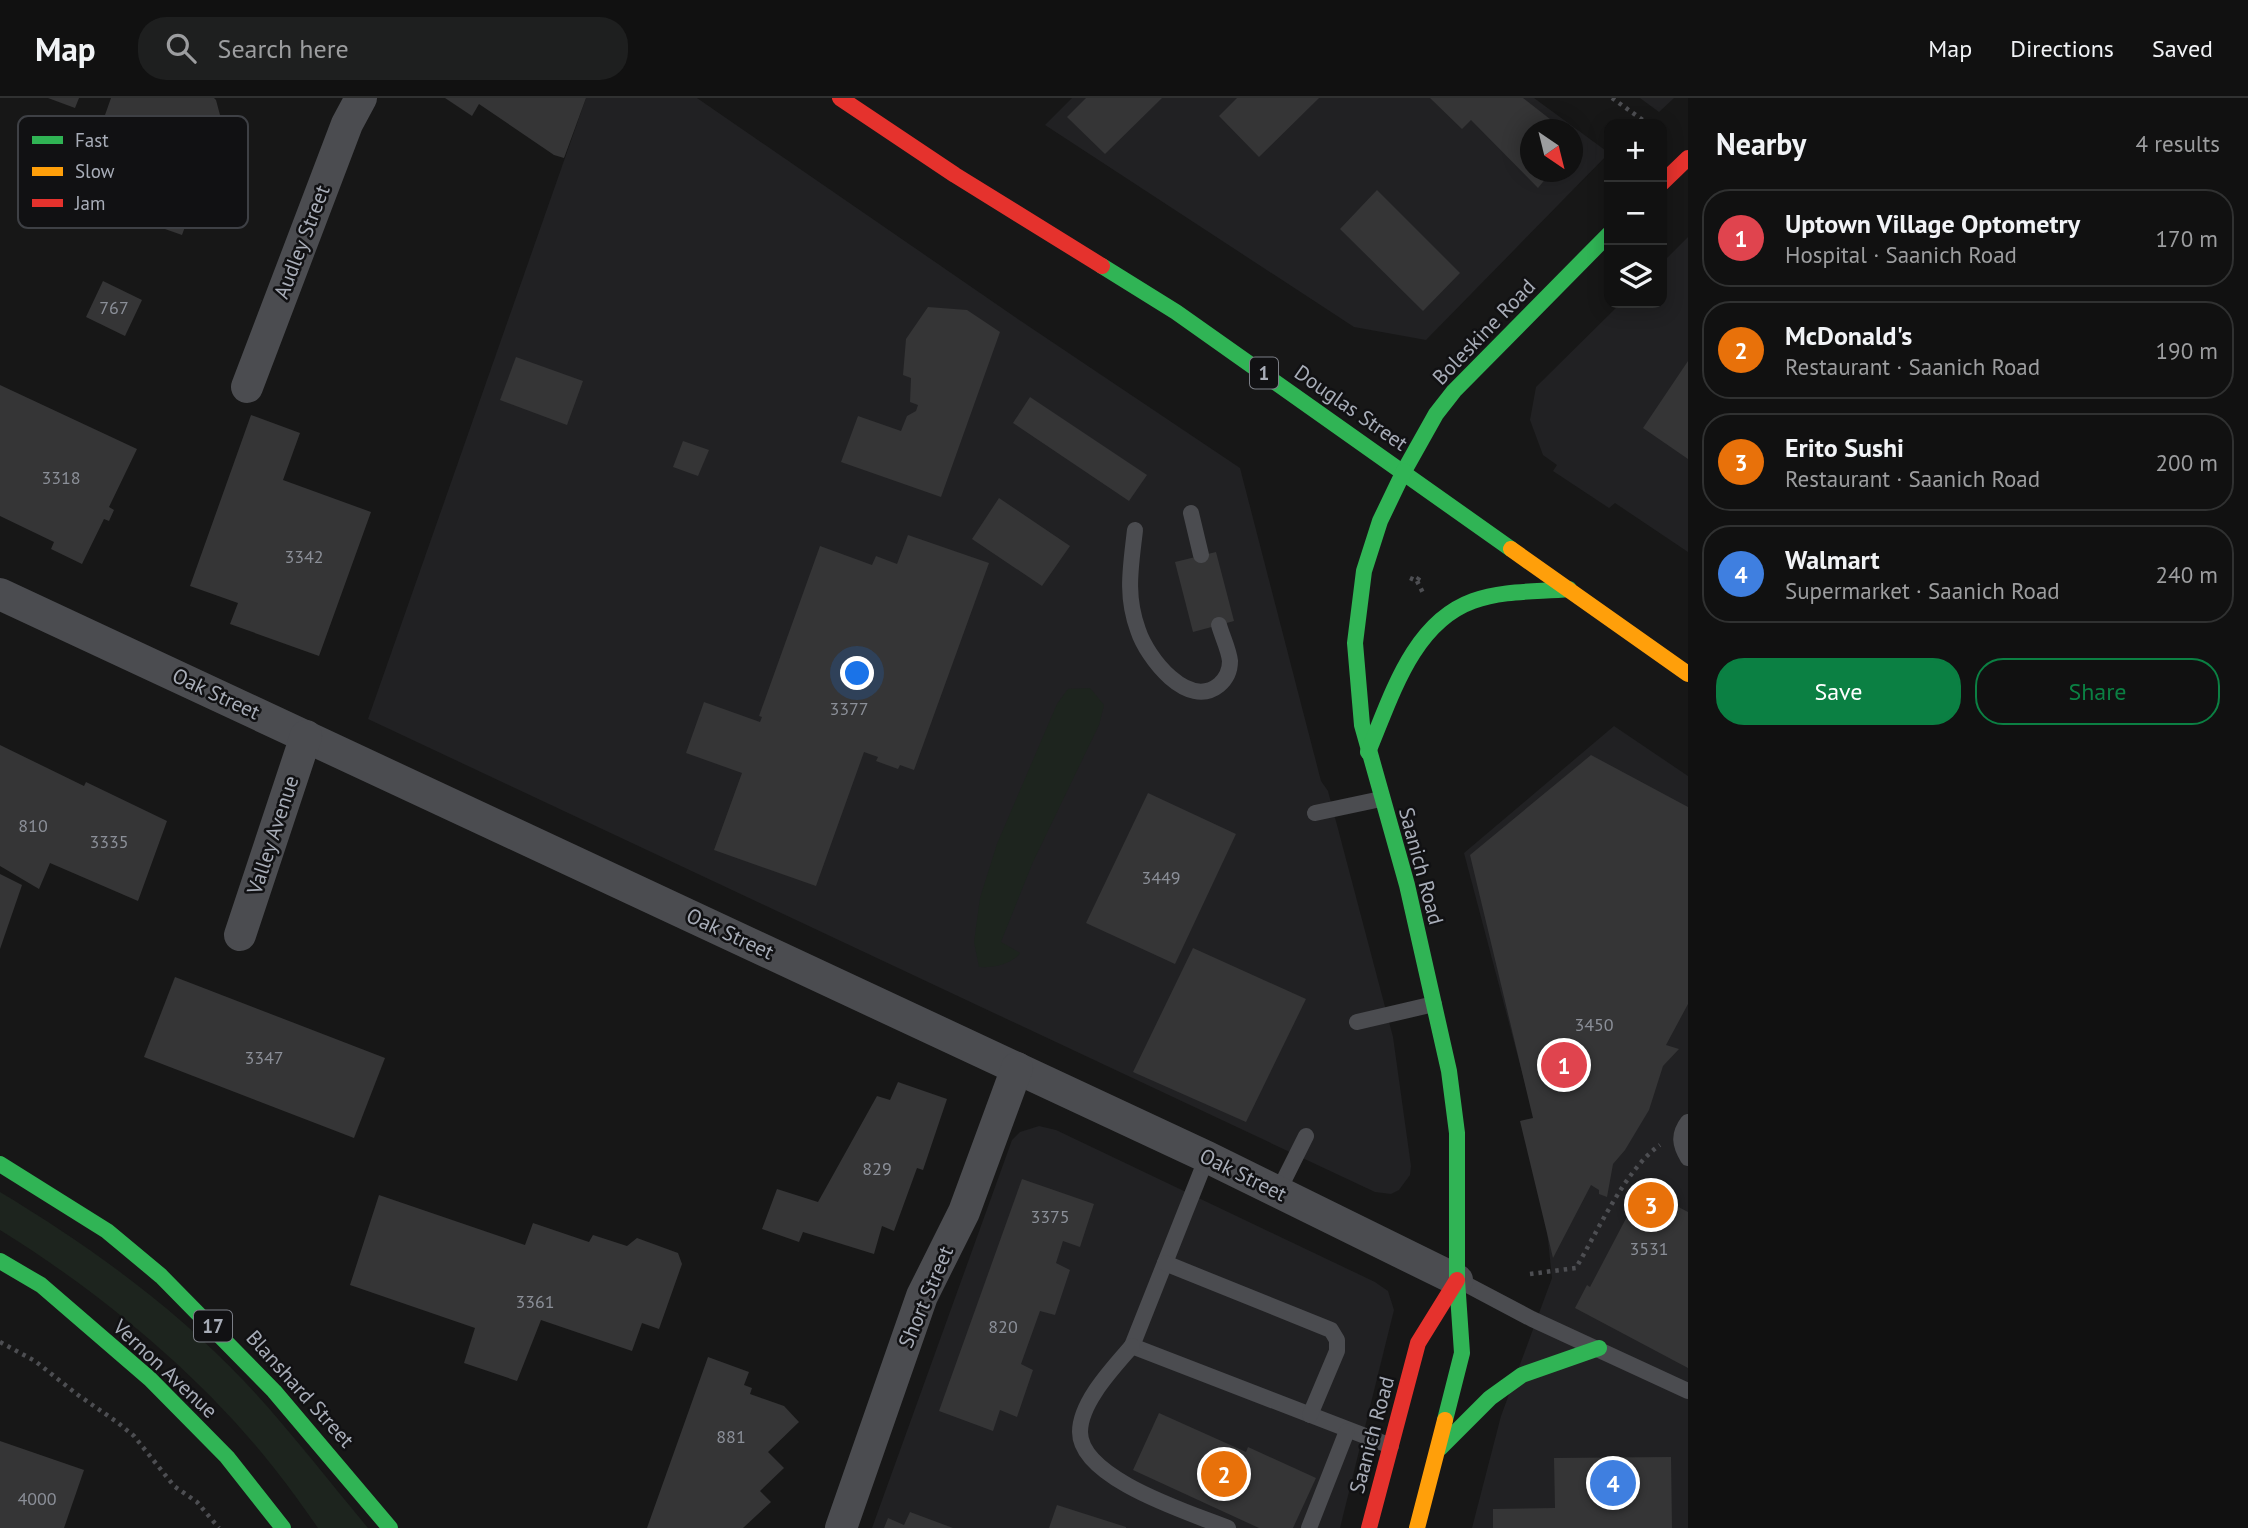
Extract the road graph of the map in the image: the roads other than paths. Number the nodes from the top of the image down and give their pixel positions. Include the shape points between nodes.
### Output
1 (361, 98) edge
2 (840, 98) edge
3 (1688, 158) edge
4 (1663, 182) edge
5 (1604, 239) edge
6 (247, 387) dead end
7 (1404, 471) junction
8 (1191, 513) dead end
9 (1135, 530) dead end
10 (1200, 555) dead end
11 (1569, 589) junction
12 (0, 594) edge
13 (1219, 625) dead end
14 (1688, 674) edge
15 (306, 736) junction
16 (1368, 752) junction
17 (1381, 799) junction
18 (1315, 813) dead end
19 (240, 935) dead end
20 (1434, 1004) junction
21 (1357, 1022) dead end
22 (1017, 1068) junction
23 (1685, 1126) edge
24 (1306, 1136) dead end
25 (1207, 1157) junction
26 (1688, 1158) edge
27 (0, 1164) edge
28 (1278, 1192) junction
29 (0, 1261) edge
30 (1165, 1263) junction
31 (1457, 1280) junction
32 (1132, 1346) junction
33 (1599, 1348) junction
34 (1688, 1391) edge
35 (1310, 1415) junction
36 (1348, 1431) junction
37 (1391, 1446) junction
38 (1438, 1450) junction
39 (283, 1528) edge
40 (390, 1528) edge
41 (841, 1528) edge
42 (1228, 1528) edge
43 (1309, 1528) edge
44 (1368, 1528) edge
45 (1417, 1528) edge

1 - 6 street, Audley Street
2 - 7 main road, Douglas Street / 1 via 1177,312
3 - 4 main road
5 - 7 main road, Boleskine Road via 1454,391
7 - 11 main road, Douglas Street / 1
7 - 16 main road, Saanich Road via 1371,545 1357,611 1358,698
8 - 10 lane
9 - 13 lane via 1129,593 1140,638 1160,668 1197,693 1216,688 1228,672 1230,660
11 - 14 main road, Douglas Street / 1
11 - 16 main road via 1491,596 1450,611 1420,641
12 - 15 street, Oak Street
15 - 19 street, Valley Avenue
15 - 22 street, Oak Street
16 - 17 main road, Saanich Road
17 - 18 lane
17 - 20 main road, Saanich Road via 1407,885
20 - 21 lane
20 - 31 main road, Saanich Road via 1457,1133
22 - 25 street, Oak Street
22 - 41 street, Short Street via 964,1212 922,1296
23 - 26 lane via 1681,1145
24 - 28 lane
25 - 28 street, Oak Street
25 - 30 lane
27 - 40 main road, Blanshard Street / 17 via 122,1243 185,1300 289,1405
28 - 31 street, Oak Street
29 - 39 main road, Vernon Avenue via 40,1285 150,1379 227,1457
30 - 32 lane
30 - 35 lane via 1331,1331 1337,1351
31 - 33 lane
31 - 37 main road, Saanich Road via 1418,1343
31 - 38 main road, Saanich Road via 1462,1353
32 - 35 lane
32 - 42 lane via 1105,1376 1082,1416 1080,1434 1086,1450 1125,1486
33 - 34 lane
33 - 38 main road via 1522,1375 1490,1398
35 - 36 lane
36 - 37 lane
36 - 43 lane
37 - 44 main road, Saanich Road
38 - 45 main road, Saanich Road

